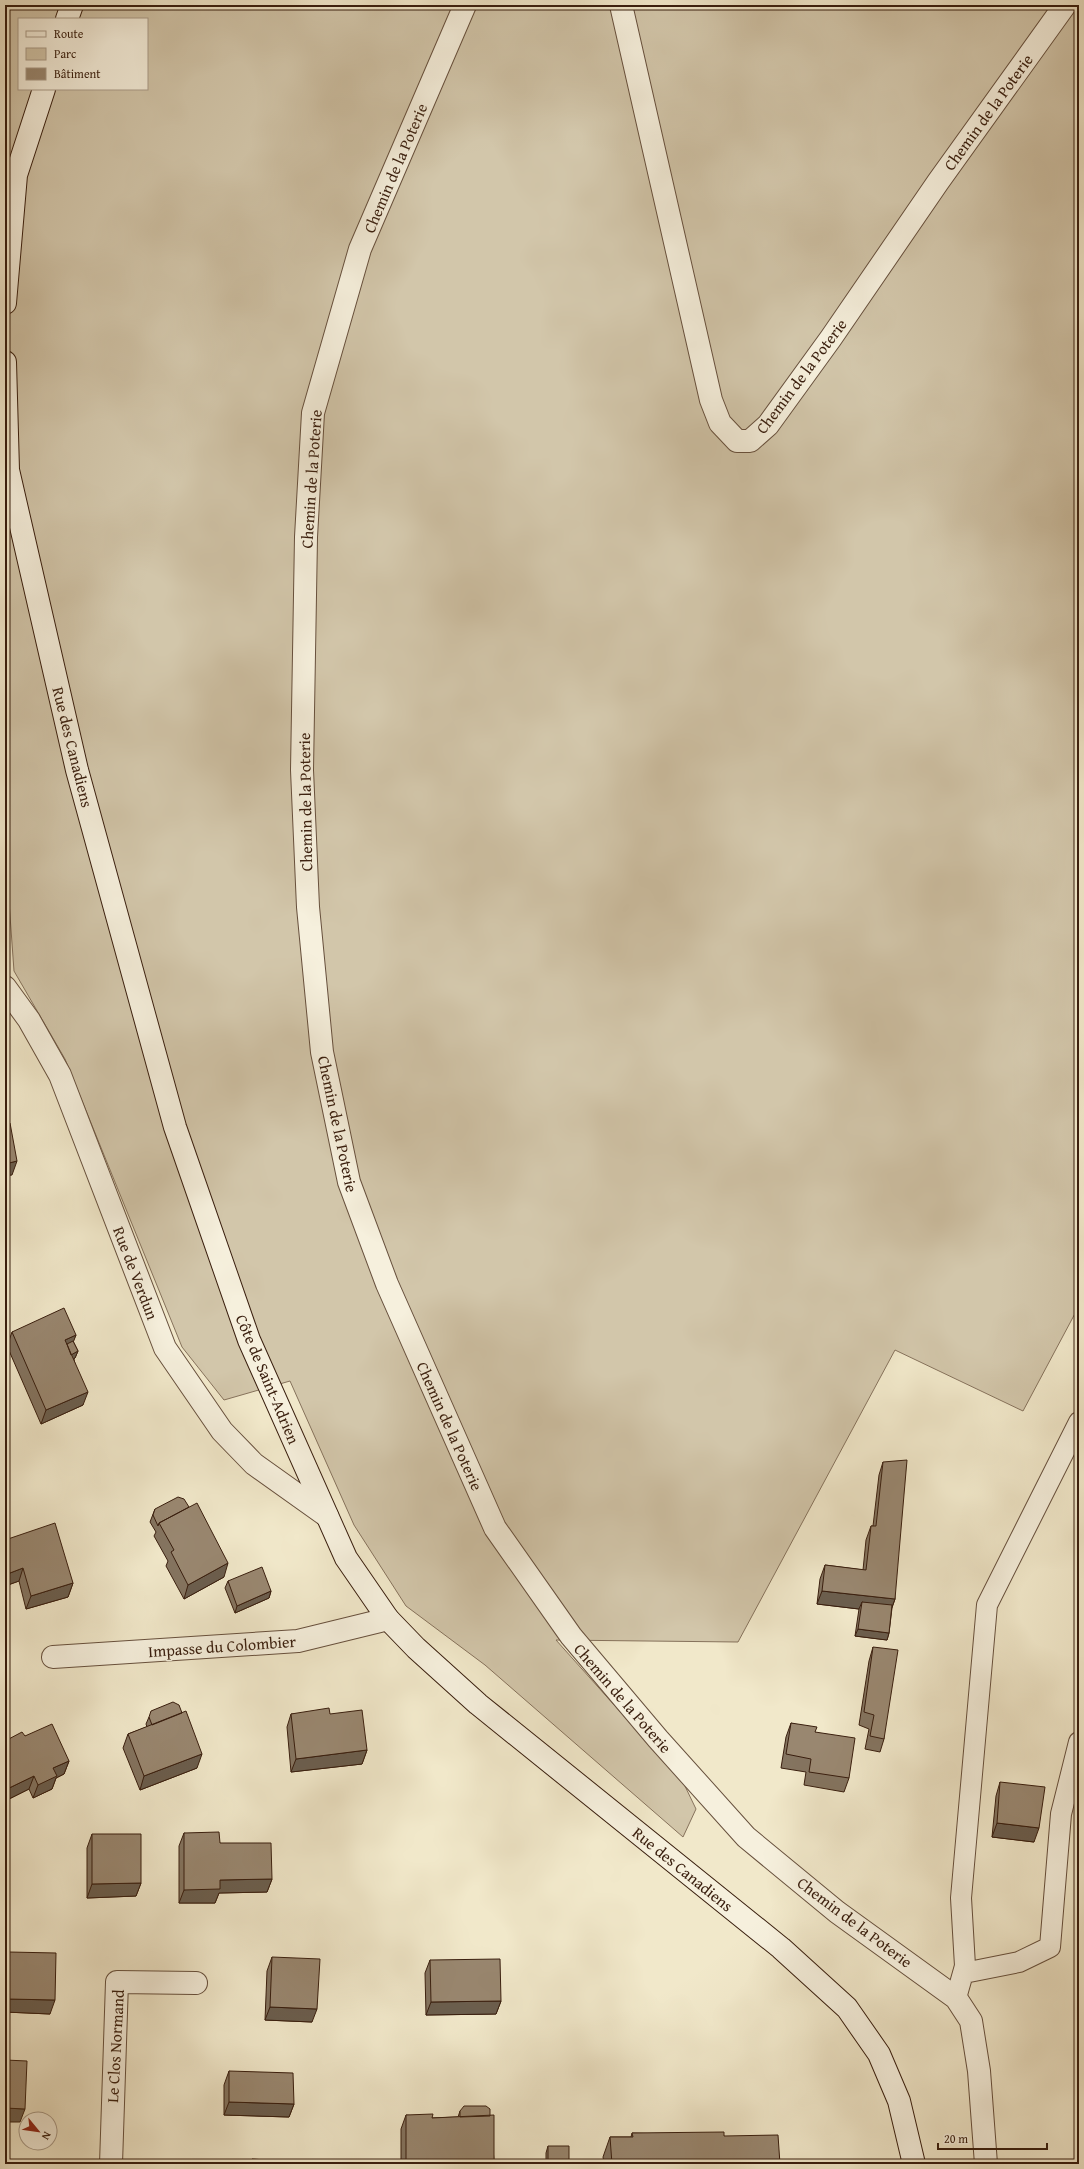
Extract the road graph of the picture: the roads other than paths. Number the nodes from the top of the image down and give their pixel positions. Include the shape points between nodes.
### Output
1 (72, 5) edge
2 (465, 5) edge
3 (620, 5) edge
4 (1065, 5) edge
5 (67, 18) edge
6 (44, 90) edge
7 (5, 303) edge
8 (5, 362) edge
9 (5, 987) edge
10 (174, 1127) joint
11 (1079, 1422) edge
12 (327, 1516) junction
13 (388, 1619) junction
14 (53, 1657) dead end
15 (1079, 1742) edge
16 (964, 1973) junction
17 (196, 1983) dead end
18 (956, 1998) junction
19 (111, 2164) edge
20 (914, 2164) edge
21 (986, 2164) edge

1 - 5 street
2 - 18 street, Chemin de la Poterie via 360,249 314,413 306,537 302,770 307,899 322,1052 349,1182 387,1284 495,1528 571,1636 658,1739 746,1836 837,1912
3 - 4 street, Chemin de la Poterie via 711,400 720,423 737,441 750,441 768,425
6 - 7 street via 16,175
8 - 10 street, Rue des Canadiens via 8,470 78,770
9 - 12 street, Rue de Verdun via 29,1020 60,1075 164,1348 222,1431 254,1464
10 - 12 street, Côte de Saint-Adrien via 249,1340
11 - 16 lane via 987,1605 960,1898
12 - 13 street, Côte de Saint-Adrien via 346,1558
13 - 14 street, Impasse du Colombier via 298,1641
13 - 20 street, Rue des Canadiens via 478,1704 781,1948 847,2008 879,2054 899,2101
15 - 16 lane via 1061,1814 1050,1947 1019,1962
16 - 18 lane
17 - 19 street, Le Clos Normand via 117,1982
18 - 21 street, Chemin de la Poterie via 971,2021 980,2071

